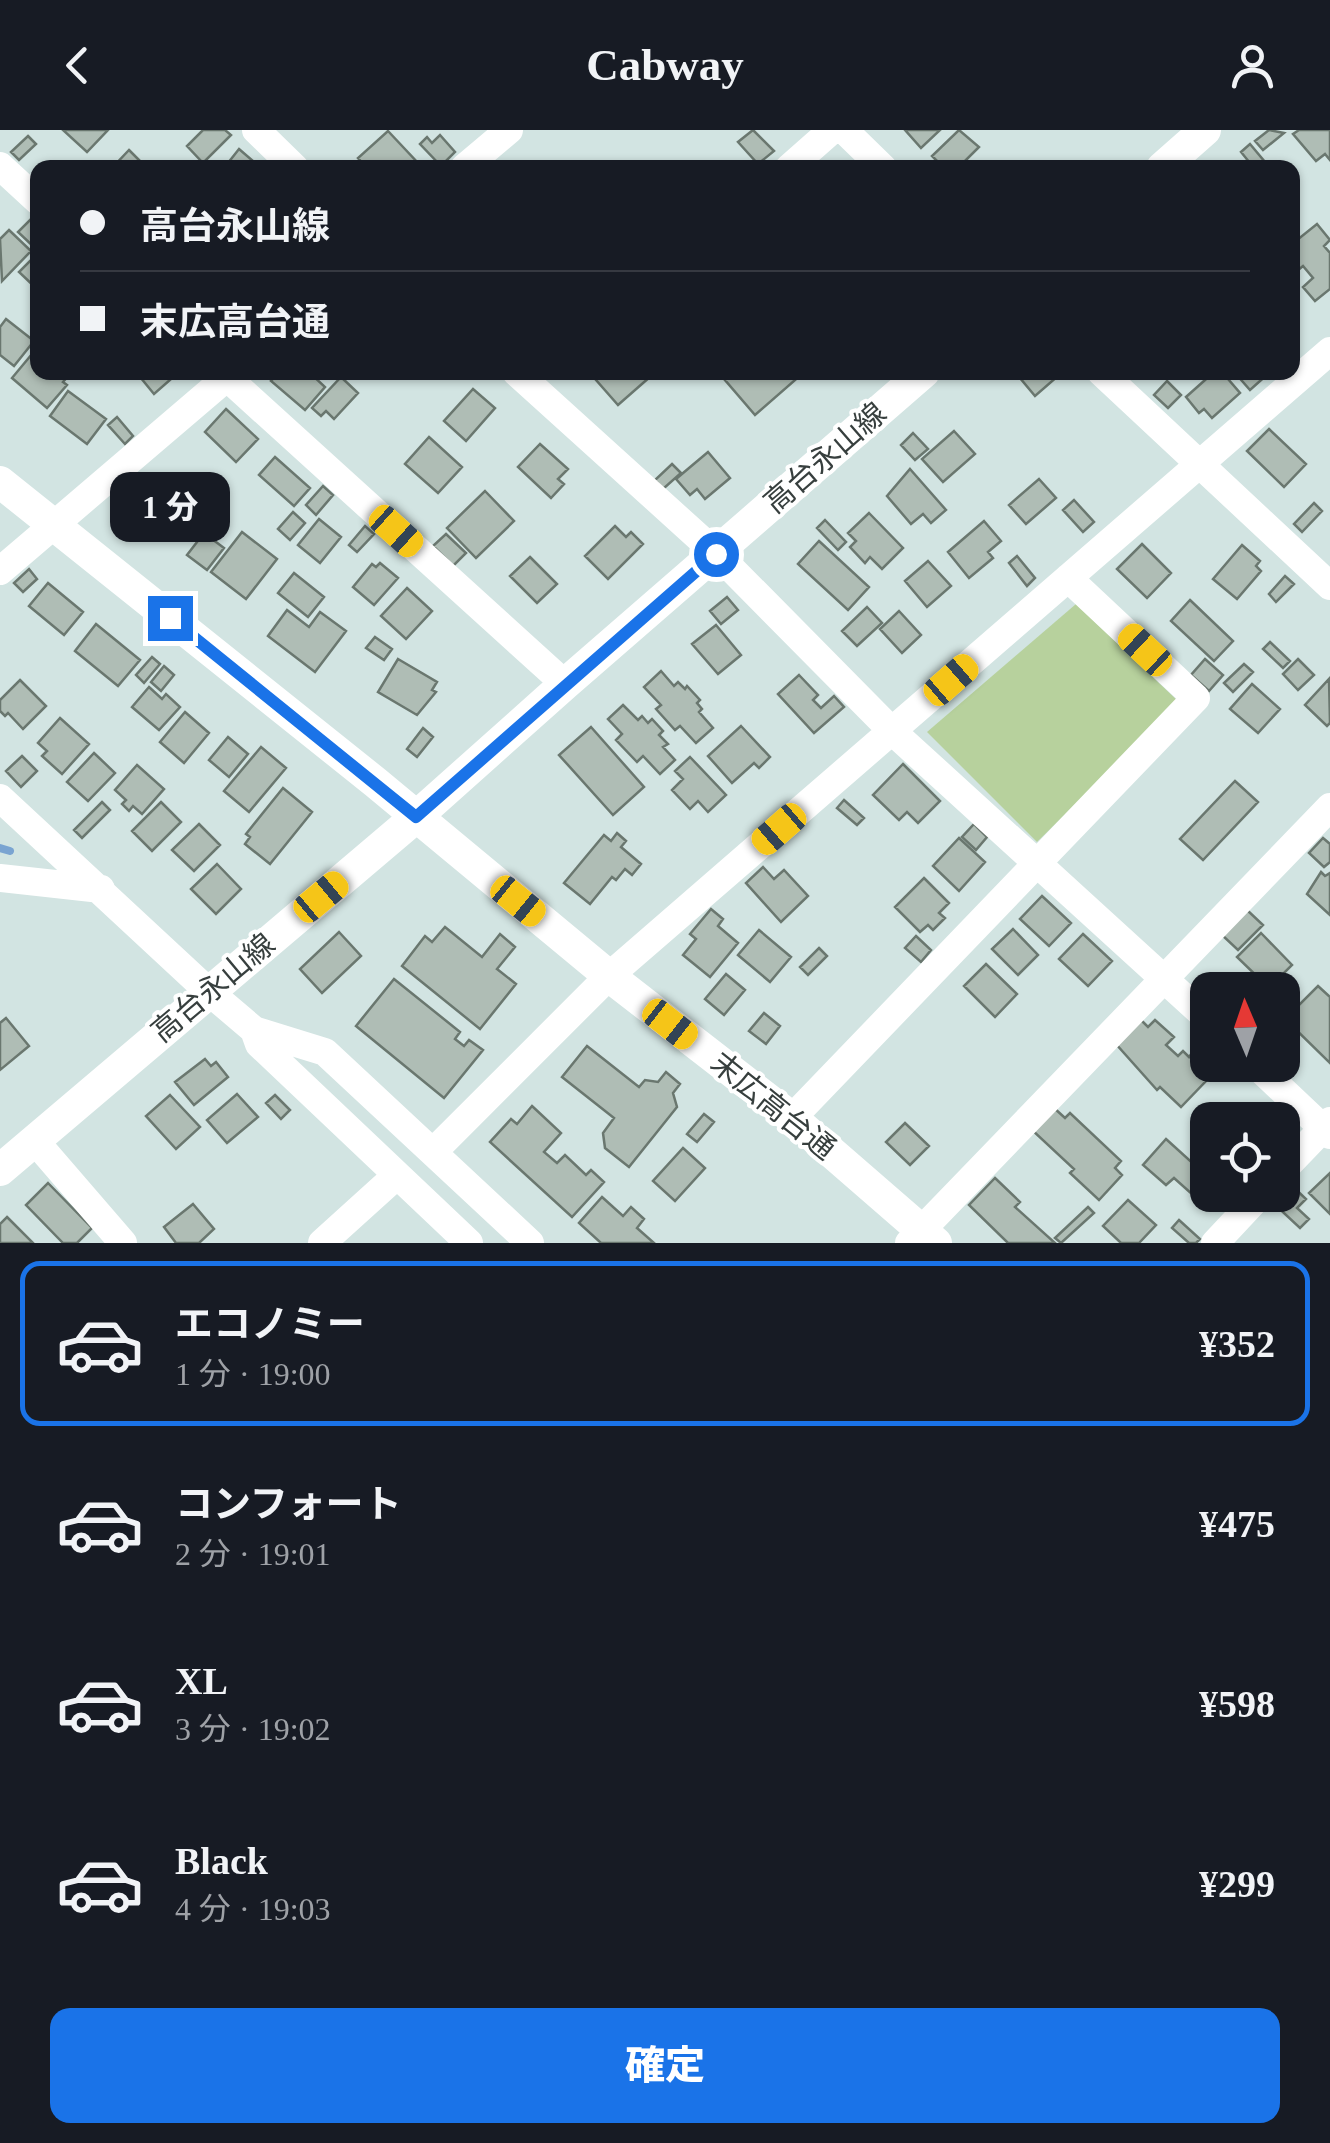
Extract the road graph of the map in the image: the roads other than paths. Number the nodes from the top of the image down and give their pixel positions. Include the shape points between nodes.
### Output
1 (256, 130) edge
2 (508, 130) edge
3 (832, 130) edge
4 (844, 130) edge
5 (1206, 130) edge
6 (287, 160) edge
7 (473, 160) edge
8 (798, 160) edge
9 (875, 160) edge
10 (1171, 160) edge
11 (0, 166) edge
12 (30, 194) edge
13 (1330, 350) edge
14 (1300, 376) edge
15 (220, 380) edge
16 (234, 380) edge
17 (537, 380) edge
18 (915, 380) edge
19 (1110, 380) edge
20 (1295, 380) edge
21 (1200, 463) junction
22 (0, 482) edge
23 (52, 525) junction
24 (716, 554) junction
25 (0, 571) edge
26 (1068, 578) junction
27 (1330, 586) edge
28 (565, 684) junction
29 (892, 732) junction
30 (0, 798) edge
31 (1330, 807) edge
32 (416, 817) junction
33 (1038, 862) junction
34 (0, 878) edge
35 (100, 888) junction
36 (609, 976) junction
37 (1166, 979) junction
38 (208, 992) junction
39 (1190, 1002) edge
40 (254, 1030) junction
41 (1275, 1082) edge
42 (792, 1118) junction
43 (1328, 1128) edge
44 (35, 1141) junction
45 (433, 1152) junction
46 (1300, 1154) edge
47 (0, 1170) edge
48 (396, 1176) junction
49 (1244, 1212) edge
50 (922, 1239) edge
51 (123, 1243) edge
52 (322, 1243) edge
53 (469, 1243) edge
54 (530, 1243) edge
55 (1214, 1243) edge

1 - 6 street
2 - 7 street
3 - 8 street
4 - 9 street
5 - 10 street
11 - 12 street
13 - 14 street
15 - 23 street
16 - 28 street
17 - 24 street
18 - 24 street, 高台永山線
19 - 21 street
20 - 21 street
21 - 26 street
21 - 27 street
22 - 23 street, 末広高台通
23 - 25 street
23 - 32 street, 末広高台通
24 - 28 street, 高台永山線
24 - 29 street
26 - 29 street
26 - 33 street via 1196,698
28 - 32 street, 高台永山線
29 - 33 street
29 - 36 street
30 - 35 street
31 - 37 street
32 - 36 street, 末広高台通
32 - 38 street, 高台永山線
33 - 37 street
33 - 42 street
34 - 35 street
35 - 38 street
36 - 42 street, 末広高台通
36 - 45 street
37 - 39 street
37 - 50 street
38 - 40 street
38 - 44 street, 高台永山線
40 - 45 street via 325,1052
40 - 48 street via 258,1044
41 - 43 street
42 - 50 street, 末広高台通
43 - 46 street
44 - 47 street, 高台永山線
44 - 51 street
45 - 54 street
48 - 52 street
48 - 53 street
49 - 55 street

